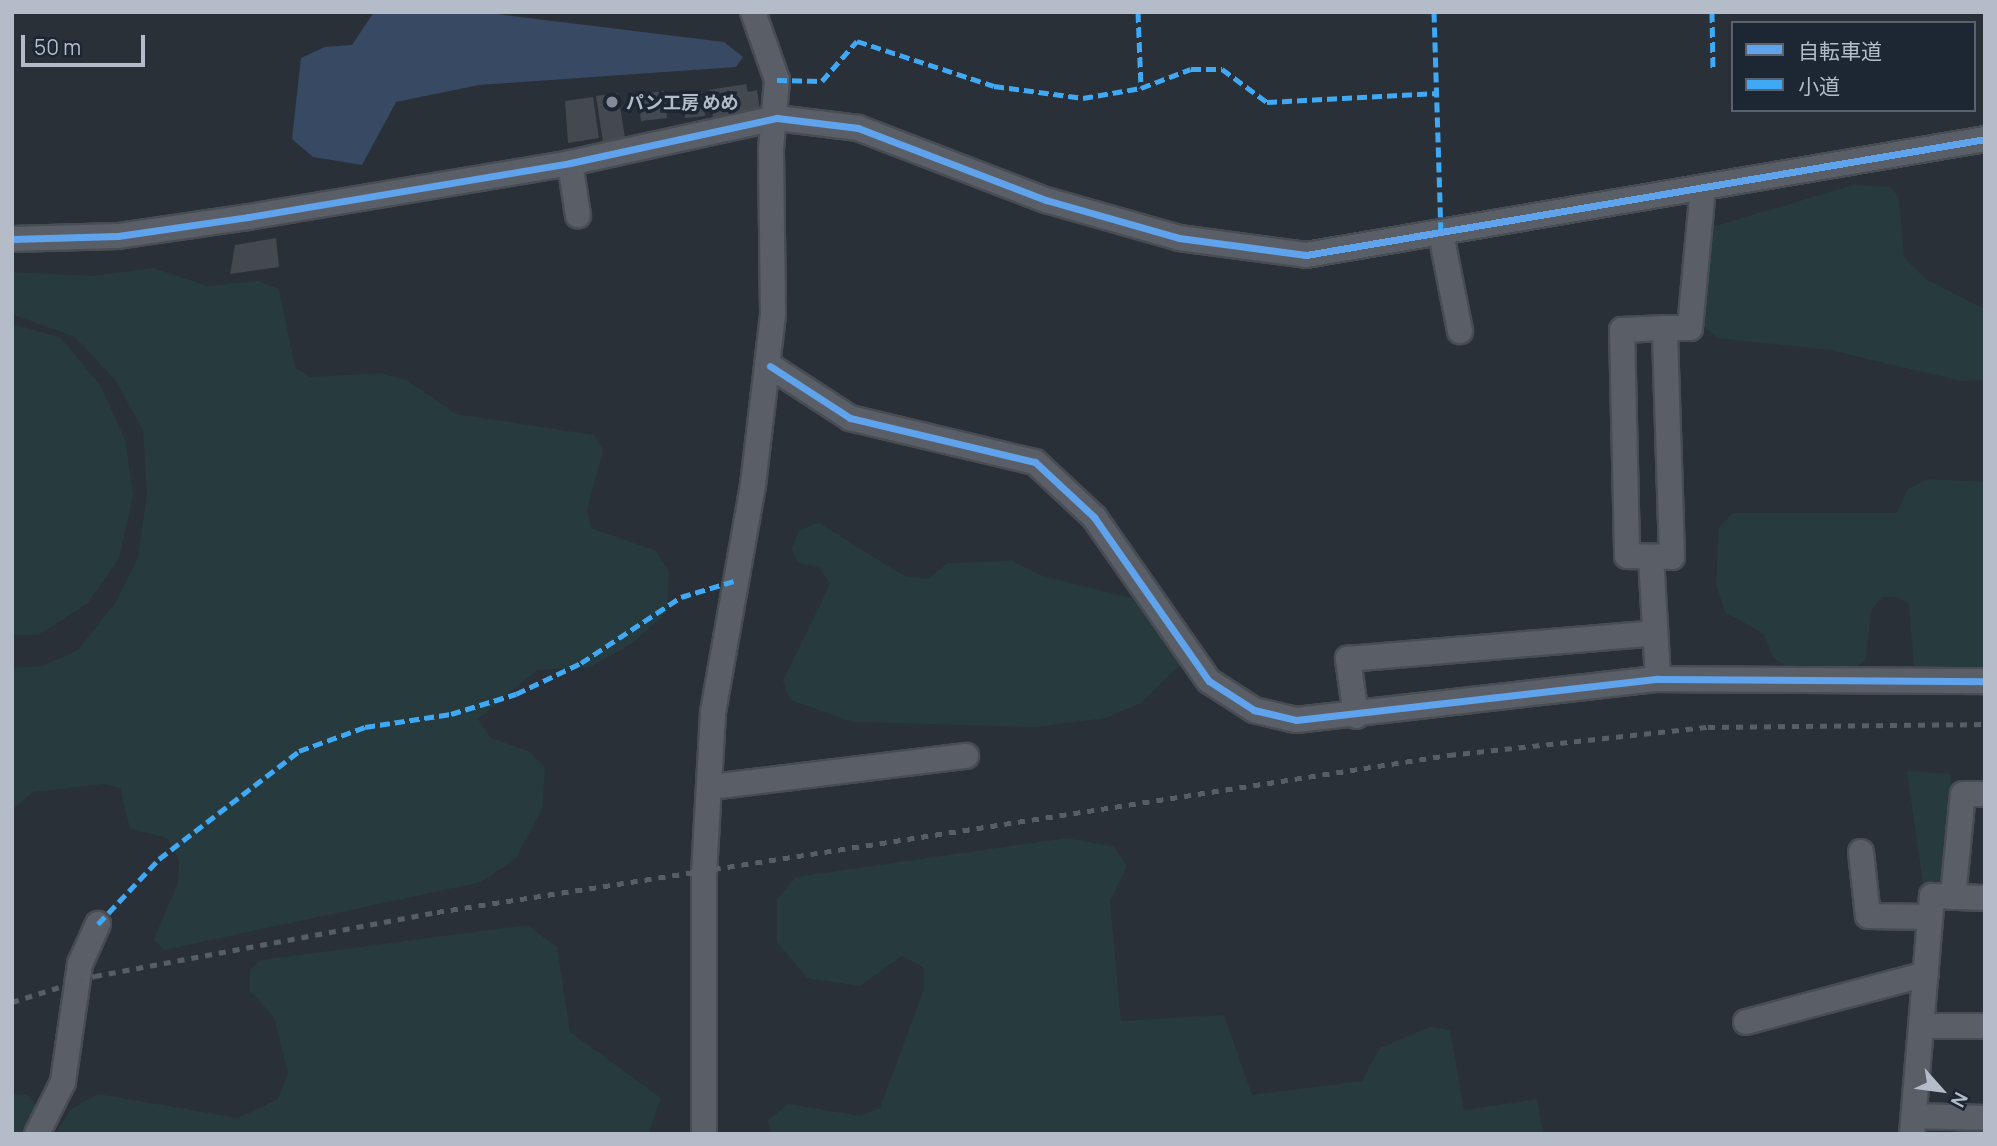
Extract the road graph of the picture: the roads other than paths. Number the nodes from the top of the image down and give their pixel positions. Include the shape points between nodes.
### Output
1 (753, 12) edge
2 (777, 118) junction
3 (1985, 139) edge
4 (570, 163) junction
5 (1703, 189) junction
6 (578, 215) dead end
7 (1441, 234) junction
8 (12, 239) edge
9 (1665, 328) junction
10 (1460, 331) dead end
11 (770, 366) junction
12 (1651, 557) junction
13 (1655, 633) junction
14 (1658, 679) junction
15 (1985, 681) edge
16 (1356, 716) junction
17 (966, 756) dead end
18 (712, 787) junction
19 (1985, 794) edge
20 (1861, 852) dead end
21 (1953, 897) junction
22 (1985, 898) edge
23 (1930, 917) junction
24 (98, 924) dead end
25 (1926, 974) junction
26 (1746, 1022) dead end
27 (1922, 1026) junction
28 (1985, 1026) edge
29 (1985, 1118) edge
30 (1913, 1125) edge
31 (37, 1134) edge
32 (704, 1134) edge

1 - 2 street via 777,80
2 - 4 street
2 - 7 street via 859,128 1046,200 1179,238 1307,255
2 - 11 street via 771,149
3 - 5 street
4 - 6 street
4 - 8 street via 118,236
5 - 7 street
5 - 9 street via 1690,328
7 - 10 street
9 - 12 street via 1672,557
9 - 12 street via 1622,330 1627,556
11 - 16 street via 850,418 1035,462 1094,517 1224,694 1296,720
11 - 18 street via 716,680
12 - 13 street
13 - 14 street
13 - 16 street via 1348,659
14 - 15 street
14 - 16 street
17 - 18 street
18 - 32 street via 704,874
19 - 21 street via 1963,794
20 - 23 street via 1868,916
21 - 22 street
21 - 23 street via 1932,896
23 - 25 street
24 - 31 street via 80,964 63,1082
25 - 26 street
25 - 27 street
27 - 28 street
27 - 30 street
29 - 30 street

